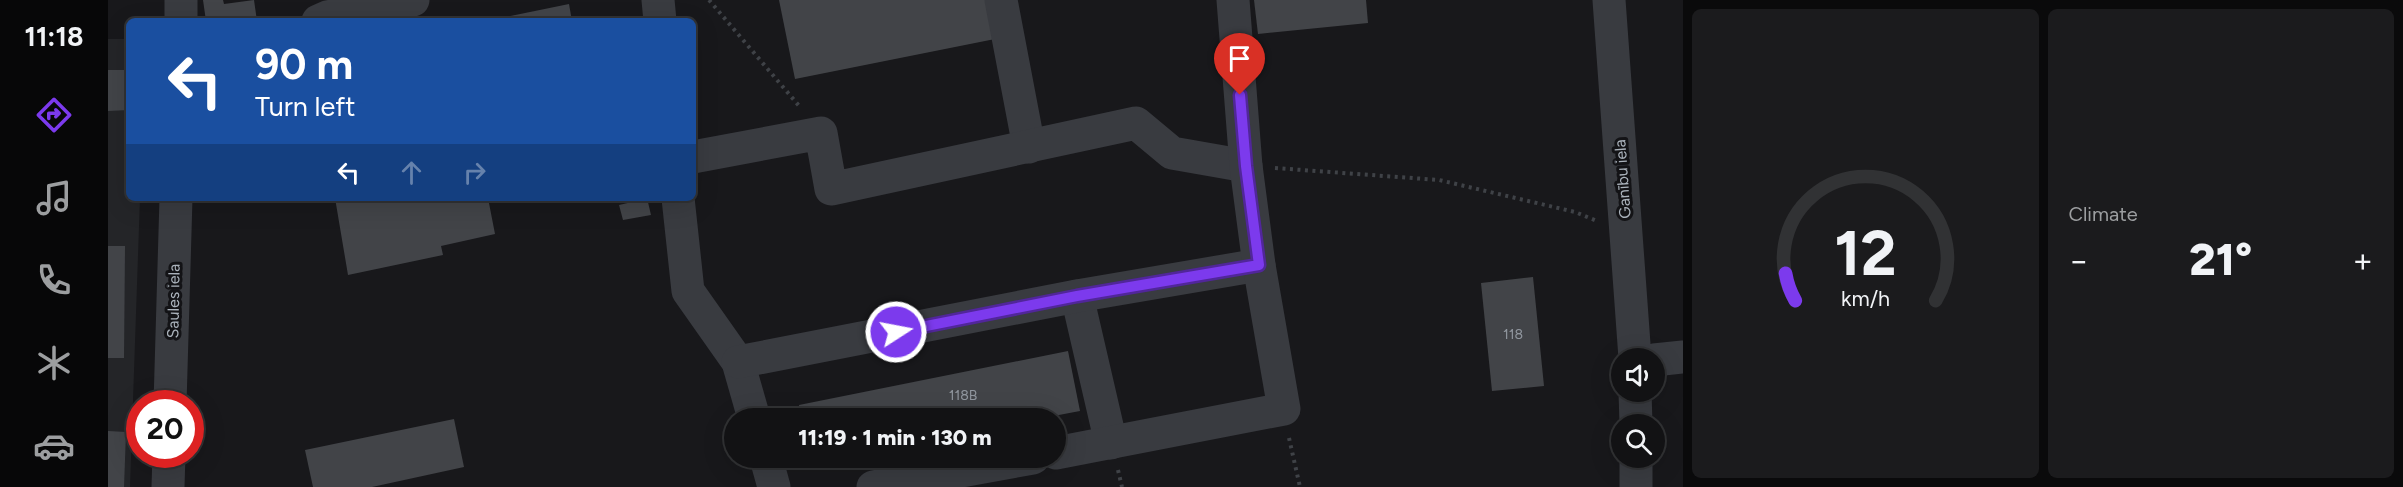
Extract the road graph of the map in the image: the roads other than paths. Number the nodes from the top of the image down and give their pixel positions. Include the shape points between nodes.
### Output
1 (181, 0) edge
2 (413, 0) edge
3 (658, 0) edge
4 (1001, 0) edge
5 (1233, 0) edge
6 (1609, 0) edge
7 (181, 18) edge
8 (325, 18) edge
9 (660, 18) edge
10 (1029, 147) junction
11 (696, 156) edge
12 (1246, 166) junction
13 (176, 201) edge
14 (678, 201) edge
15 (1259, 265) junction
16 (1077, 296) junction
17 (1634, 348) edge
18 (1683, 357) edge
19 (1665, 359) edge
20 (738, 362) junction
21 (171, 390) edge
22 (751, 408) edge
23 (1111, 443) junction
24 (1066, 451) edge
25 (169, 468) edge
26 (768, 468) edge
27 (978, 468) edge
28 (1636, 468) edge
29 (168, 487) edge
30 (774, 487) edge
31 (873, 487) edge
32 (1636, 487) edge

1 - 7 street
2 - 8 street
3 - 9 street
4 - 10 street
5 - 12 street
6 - 17 street, Ganību iela
10 - 11 street via 831,189 821,133
10 - 12 street via 1136,123 1172,153
12 - 15 street
13 - 21 street, Saules iela
14 - 20 street via 688,291
15 - 16 street
15 - 23 street via 1284,409
16 - 20 street
16 - 23 street
18 - 19 street
20 - 22 street
23 - 24 street
25 - 29 street
26 - 30 street
27 - 31 street
28 - 32 street

